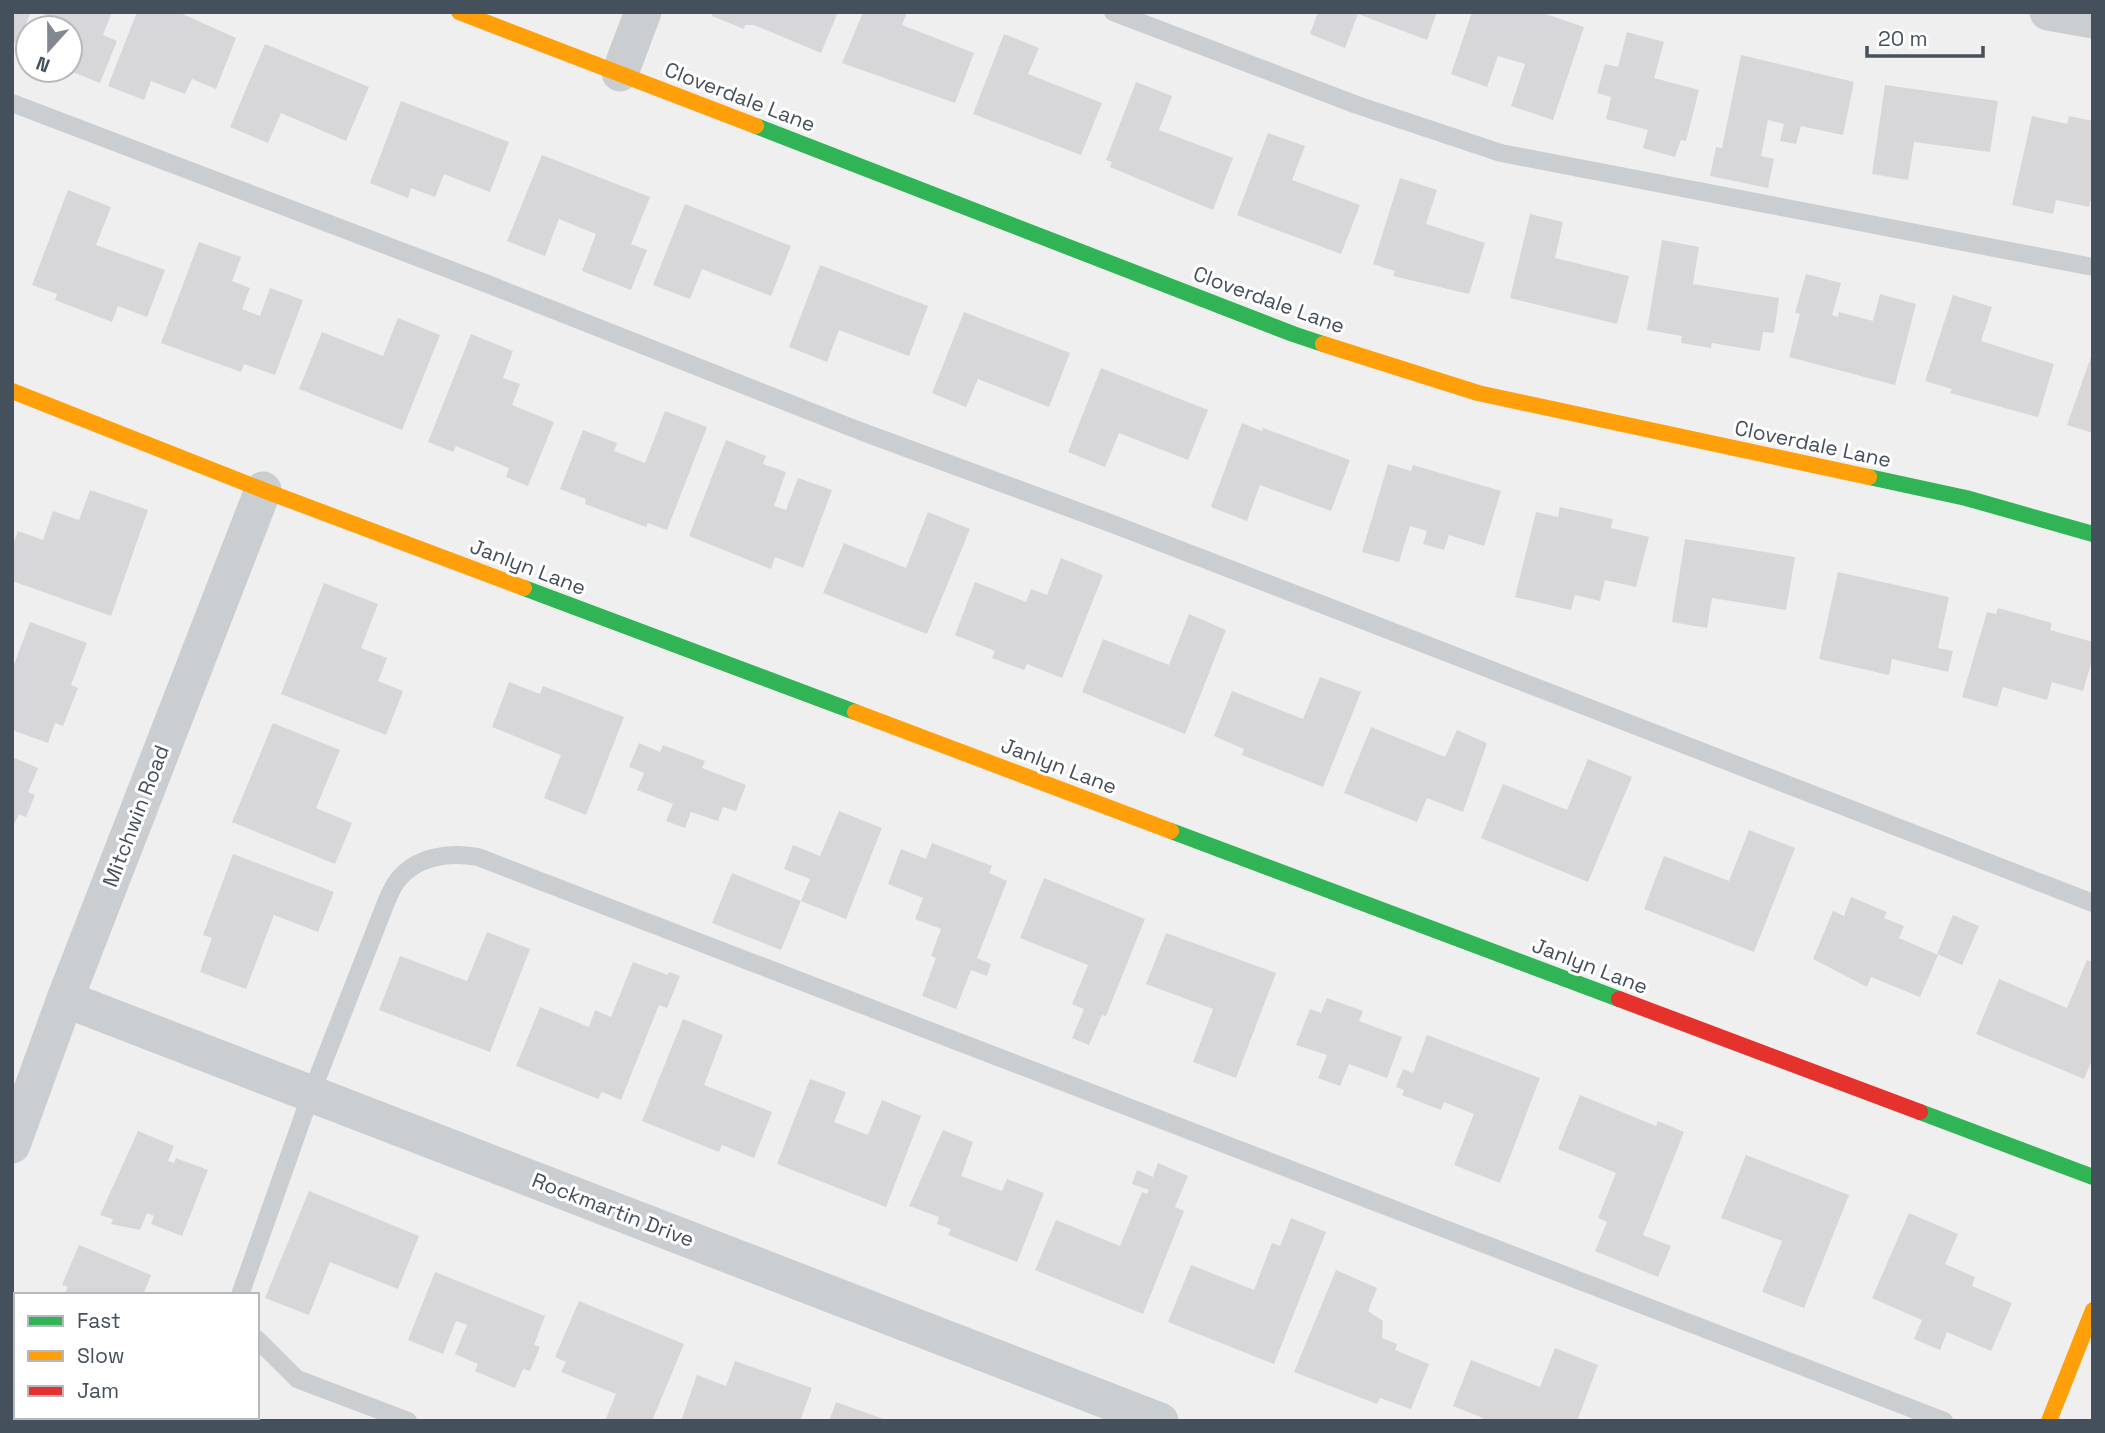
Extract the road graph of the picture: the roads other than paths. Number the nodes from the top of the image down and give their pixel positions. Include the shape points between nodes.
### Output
1 (459, 12) edge
2 (643, 12) edge
3 (1113, 12) edge
4 (2048, 12) edge
5 (2093, 20) edge
6 (620, 72) junction
7 (12, 103) edge
8 (2093, 267) edge
9 (12, 391) edge
10 (263, 490) junction
11 (2093, 534) edge
12 (2093, 903) edge
13 (65, 999) junction
14 (311, 1094) junction
15 (12, 1144) edge
16 (2093, 1177) edge
17 (241, 1293) edge
18 (2093, 1310) edge
19 (259, 1341) edge
20 (408, 1421) edge
21 (1160, 1421) edge
22 (1944, 1421) edge
23 (2049, 1421) edge

1 - 6 street, Cloverdale Lane
2 - 6 street
3 - 8 lane via 1357,105 1501,153
4 - 5 street
6 - 11 street, Cloverdale Lane via 1293,334 1478,393 1966,498
7 - 12 lane
9 - 10 street, Janlyn Lane
10 - 13 street, Mitchwin Road
10 - 16 street, Janlyn Lane
13 - 14 street, Rockmartin Drive
13 - 15 street, Mitchwin Road
14 - 17 lane
14 - 21 street, Rockmartin Drive
14 - 22 lane via 397,881 413,866 435,857 458,853 478,857
18 - 23 street
19 - 20 lane via 297,1379

